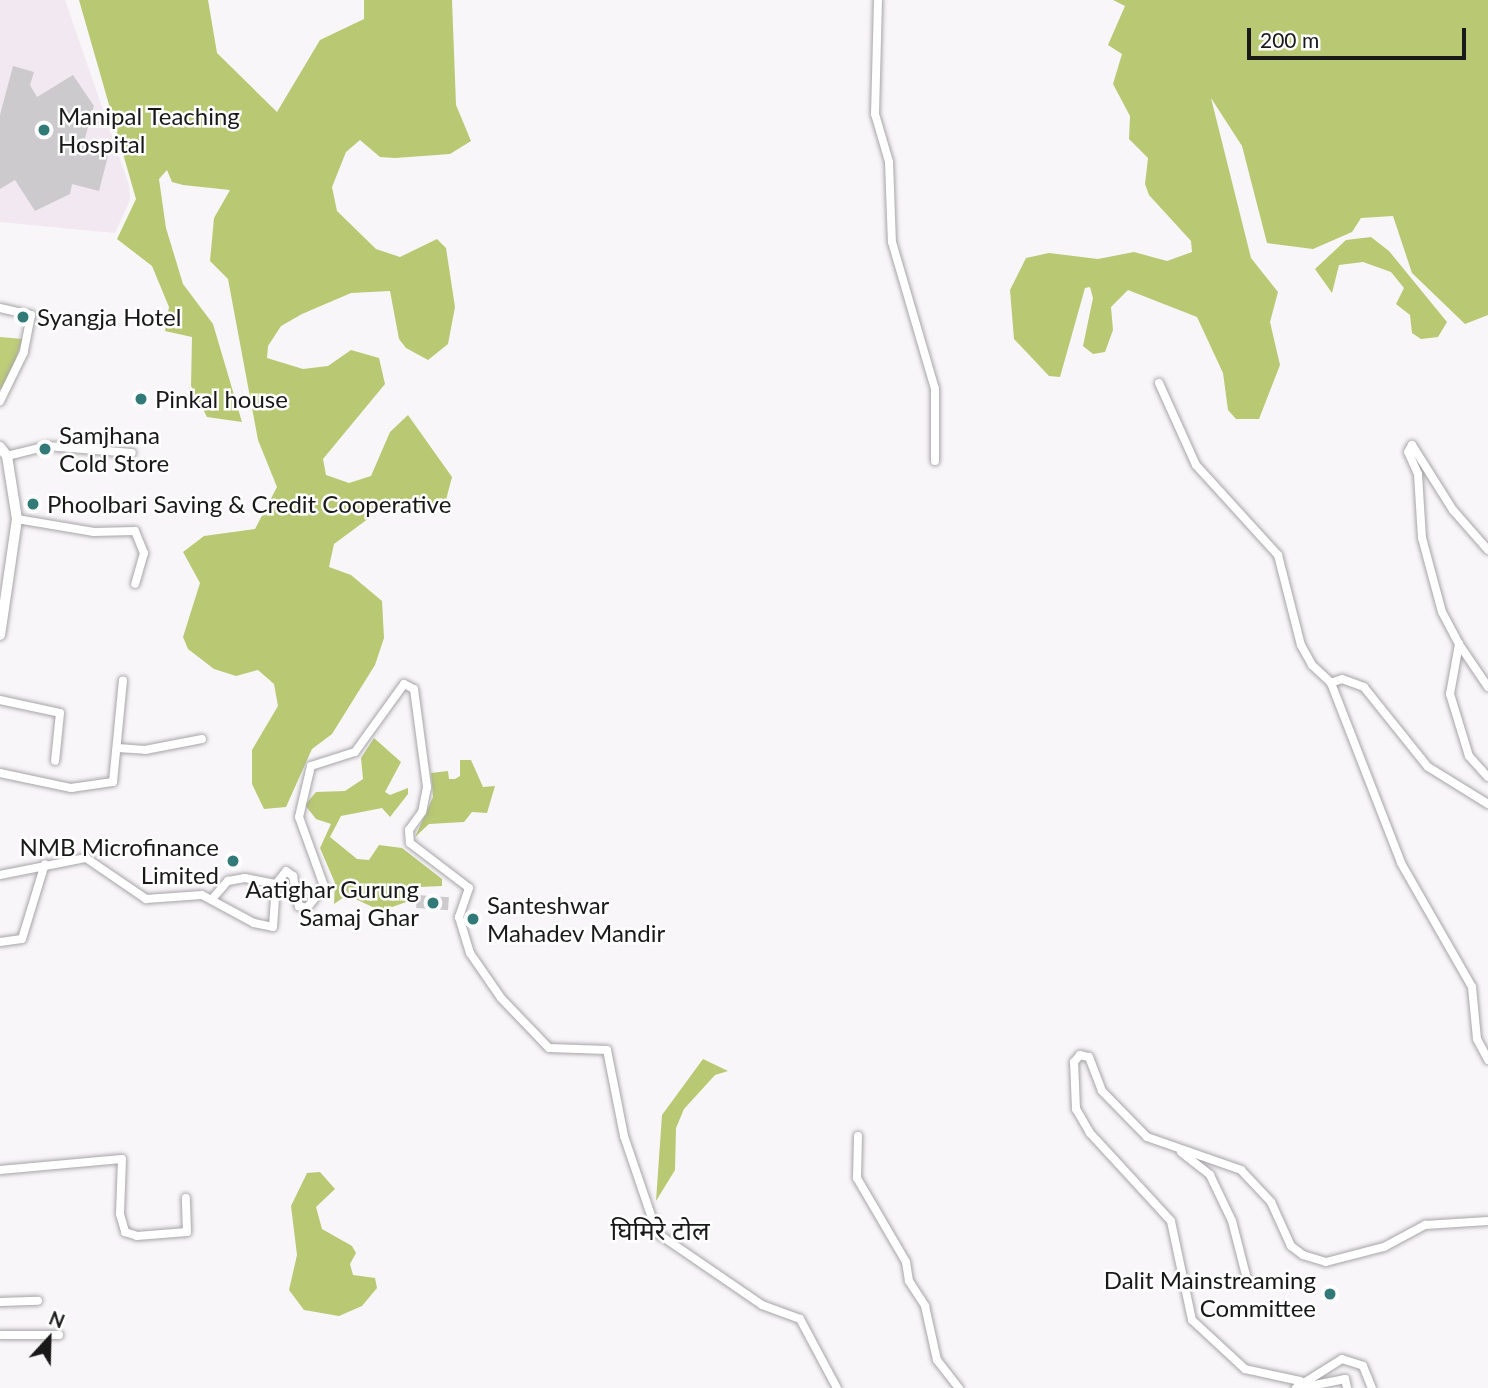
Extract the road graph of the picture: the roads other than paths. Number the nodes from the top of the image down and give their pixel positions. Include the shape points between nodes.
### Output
1 (878, 0) edge
2 (0, 308) edge
3 (1159, 383) dead end
4 (0, 401) edge
5 (3, 451) edge
6 (132, 453) dead end
7 (935, 461) dead end
8 (17, 519) junction
9 (1488, 550) edge
10 (135, 584) dead end
11 (3, 596) edge
12 (0, 635) edge
13 (1460, 644) junction
14 (123, 680) dead end
15 (1331, 683) junction
16 (1488, 687) edge
17 (0, 700) edge
18 (202, 739) dead end
19 (118, 748) junction
20 (55, 761) dead end
21 (0, 773) edge
22 (1488, 777) edge
23 (1488, 804) edge
24 (46, 864) junction
25 (0, 875) edge
26 (276, 884) junction
27 (213, 898) junction
28 (0, 942) edge
29 (1488, 1060) edge
30 (858, 1136) dead end
31 (1179, 1150) junction
32 (0, 1170) edge
33 (186, 1198) dead end
34 (1488, 1221) edge
35 (1248, 1283) dead end
36 (0, 1301) edge
37 (38, 1301) dead end
38 (0, 1335) edge
39 (59, 1335) dead end
40 (1299, 1386) edge
41 (837, 1388) edge
42 (959, 1388) edge
43 (1347, 1388) edge
44 (1372, 1388) edge

1 - 7 street via 875,114 889,162 892,242 934,389
2 - 4 street via 31,315 24,352
3 - 15 street via 1196,465 1274,548 1301,645 1312,665
5 - 6 street via 47,446
5 - 8 main road
8 - 10 street via 94,532 135,531 144,553
8 - 11 main road
9 - 13 street via 1453,510 1423,454 1412,445 1420,531 1440,605
11 - 12 main road
13 - 16 street
13 - 22 street via 1450,694 1469,756
14 - 19 street
15 - 23 street via 1342,679 1364,687 1428,767
15 - 29 street via 1401,863 1472,987 1476,1040
17 - 20 street via 60,713
18 - 19 street via 145,750
19 - 21 street via 113,782 71,788
24 - 25 street
24 - 27 street via 86,858 146,899 183,893
24 - 28 street via 22,939
26 - 27 street via 245,878 228,881
26 - 27 street via 273,927
26 - 41 street via 286,871 293,876 299,906 307,908 324,886 299,817 311,766 355,752 404,684 414,689 427,787 422,812 409,830 410,843 469,888 459,917 470,953 501,998 549,1048 607,1050 613,1060 624,1136 657,1233 762,1305 800,1319
30 - 42 street via 857,1178 906,1262 909,1281 925,1306 937,1360
31 - 34 street via 1241,1170 1271,1202 1291,1246 1326,1262 1384,1247 1425,1225
31 - 35 street via 1210,1175 1232,1221
31 - 40 street via 1147,1137 1127,1118 1102,1091 1089,1057 1080,1055 1074,1062 1076,1109 1090,1133 1171,1222 1183,1257 1185,1308 1192,1320 1245,1369
32 - 33 street via 122,1159 120,1214 125,1232 137,1236 187,1232
36 - 37 street
38 - 39 street
40 - 43 street via 1345,1379
40 - 44 street via 1342,1359 1363,1366

